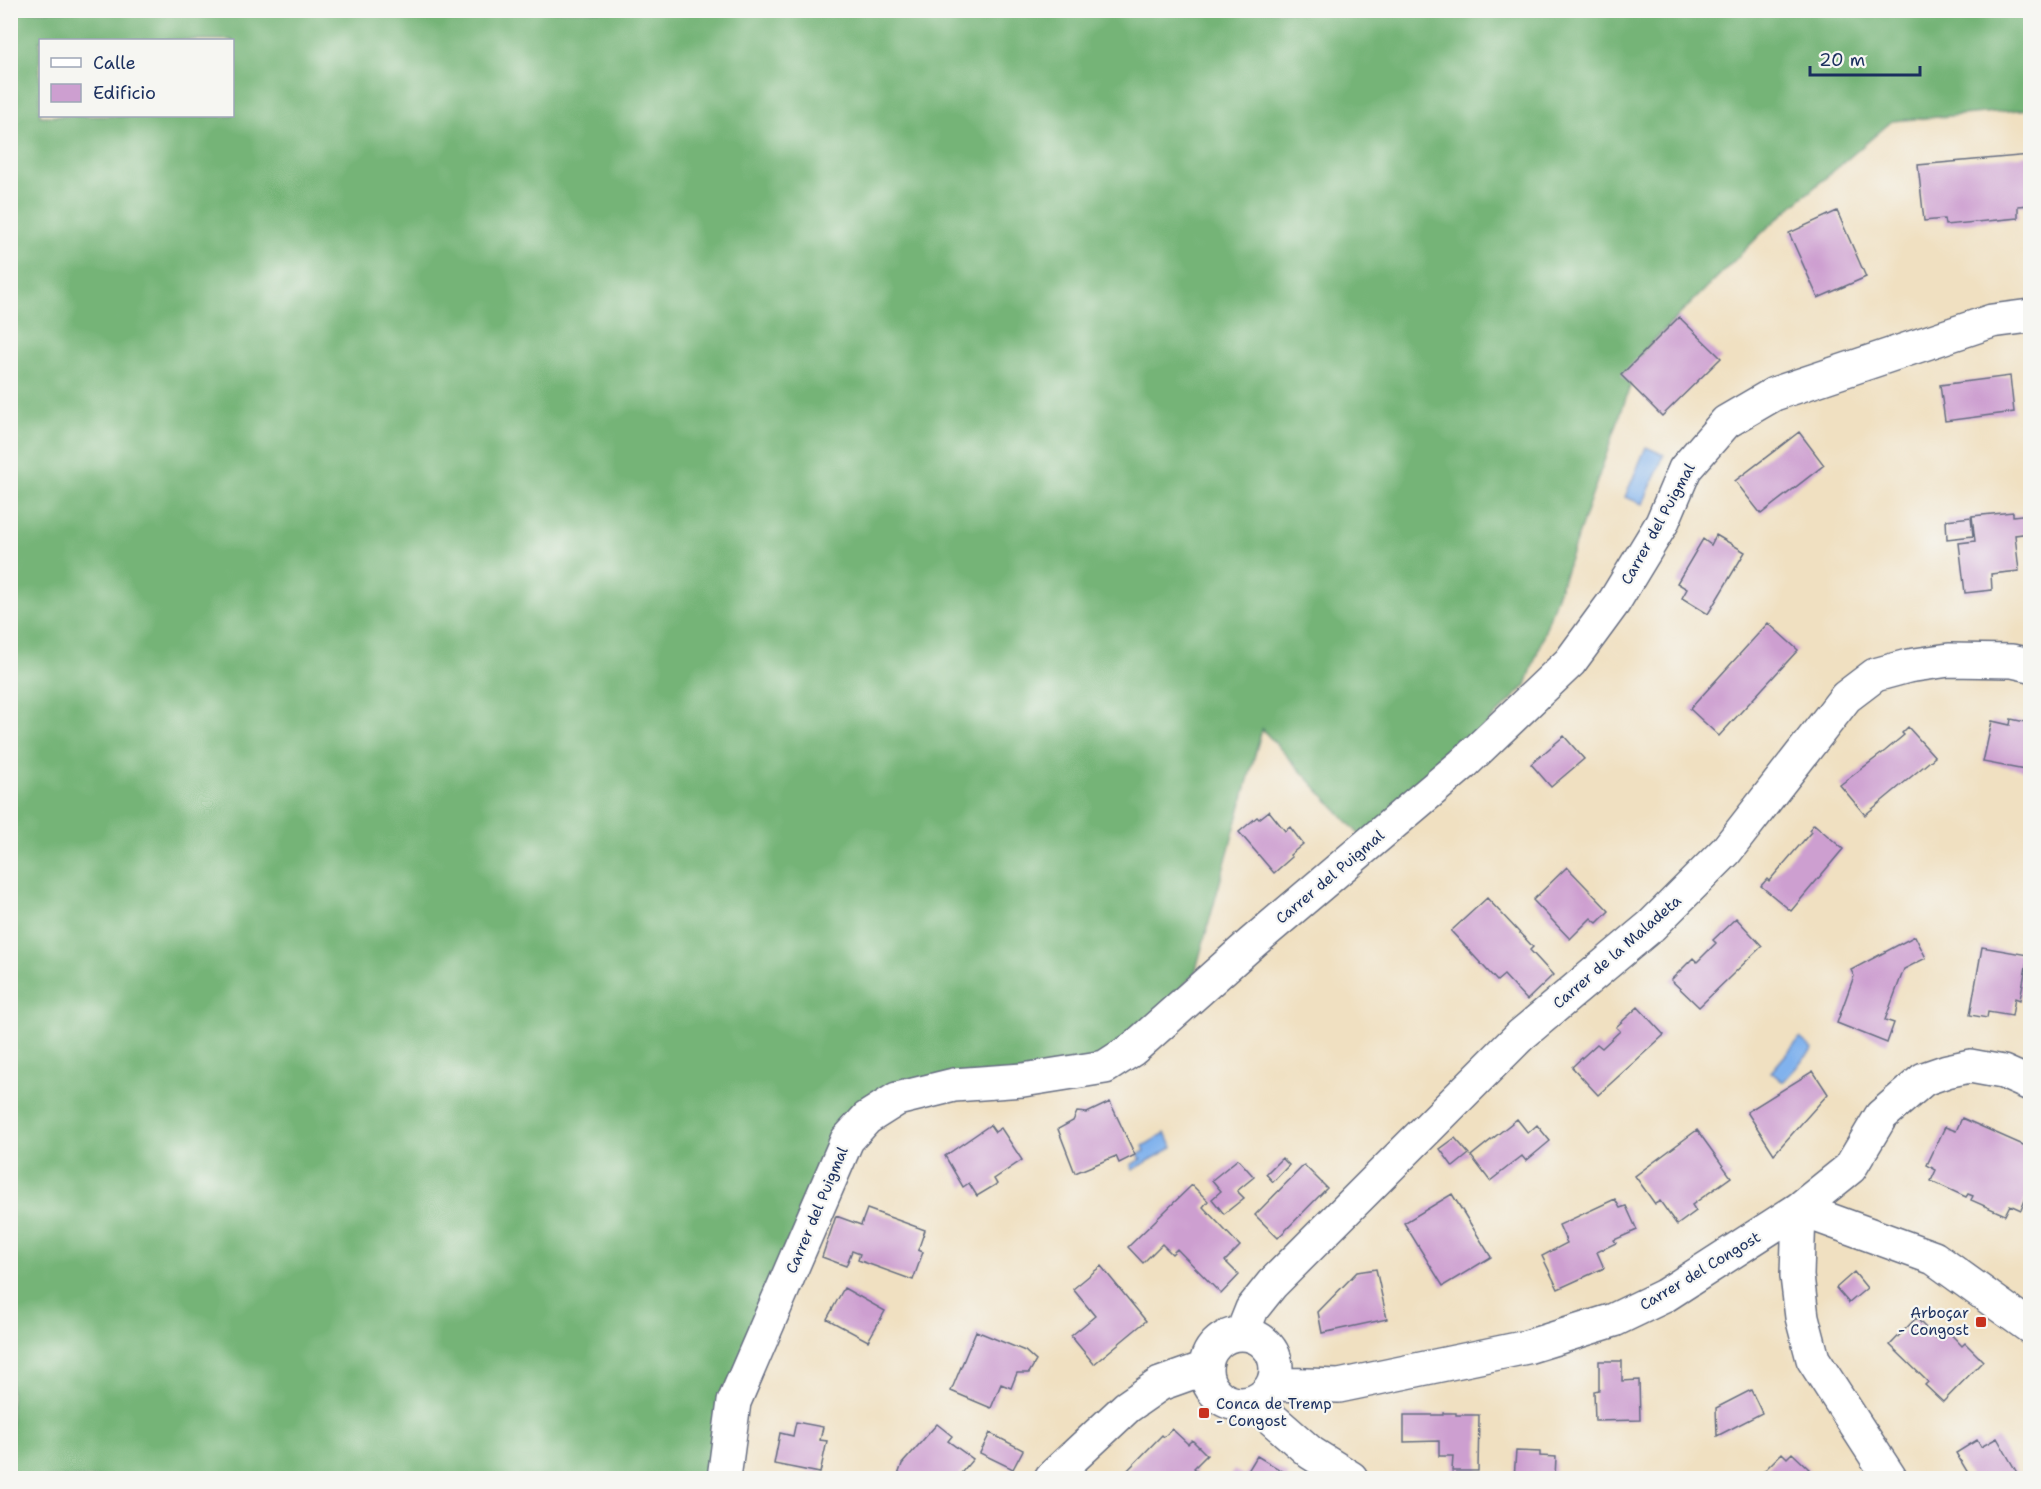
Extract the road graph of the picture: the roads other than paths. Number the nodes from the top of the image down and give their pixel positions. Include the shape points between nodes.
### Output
1 (2031, 316) edge
2 (2031, 665) edge
3 (2031, 1084) edge
4 (1799, 1209) junction
5 (2031, 1327) edge
6 (1242, 1334) junction
7 (1205, 1368) junction
8 (1264, 1393) junction
9 (724, 1479) edge
10 (1051, 1479) edge
11 (1352, 1479) edge
12 (1890, 1479) edge

1 - 9 street, Carrer del Puigmal via 1992,321 1774,394 1726,422 1685,469 1657,531 1614,602 1570,662 1463,764 1133,1049 1105,1067 1023,1080 954,1085 897,1100 867,1118 847,1140 734,1402
2 - 6 street, Carrer de la Maladeta via 1949,660 1908,666 1875,675 1846,697 1725,851 1651,926 1521,1035 1288,1267 1252,1309
3 - 4 street, Carrer del Congost via 2003,1072 1970,1066 1924,1079 1881,1116 1850,1168
4 - 5 street via 1934,1258
4 - 8 street, Carrer del Congost via 1664,1296 1614,1320 1527,1347 1339,1386
4 - 12 street via 1797,1276 1813,1359
6 - 7 street via 1216,1343
6 - 8 street via 1263,1341 1275,1360 1277,1373
7 - 8 street via 1215,1393 1224,1401 1241,1405
7 - 10 street via 1160,1384 1127,1407
8 - 11 street via 1311,1453

